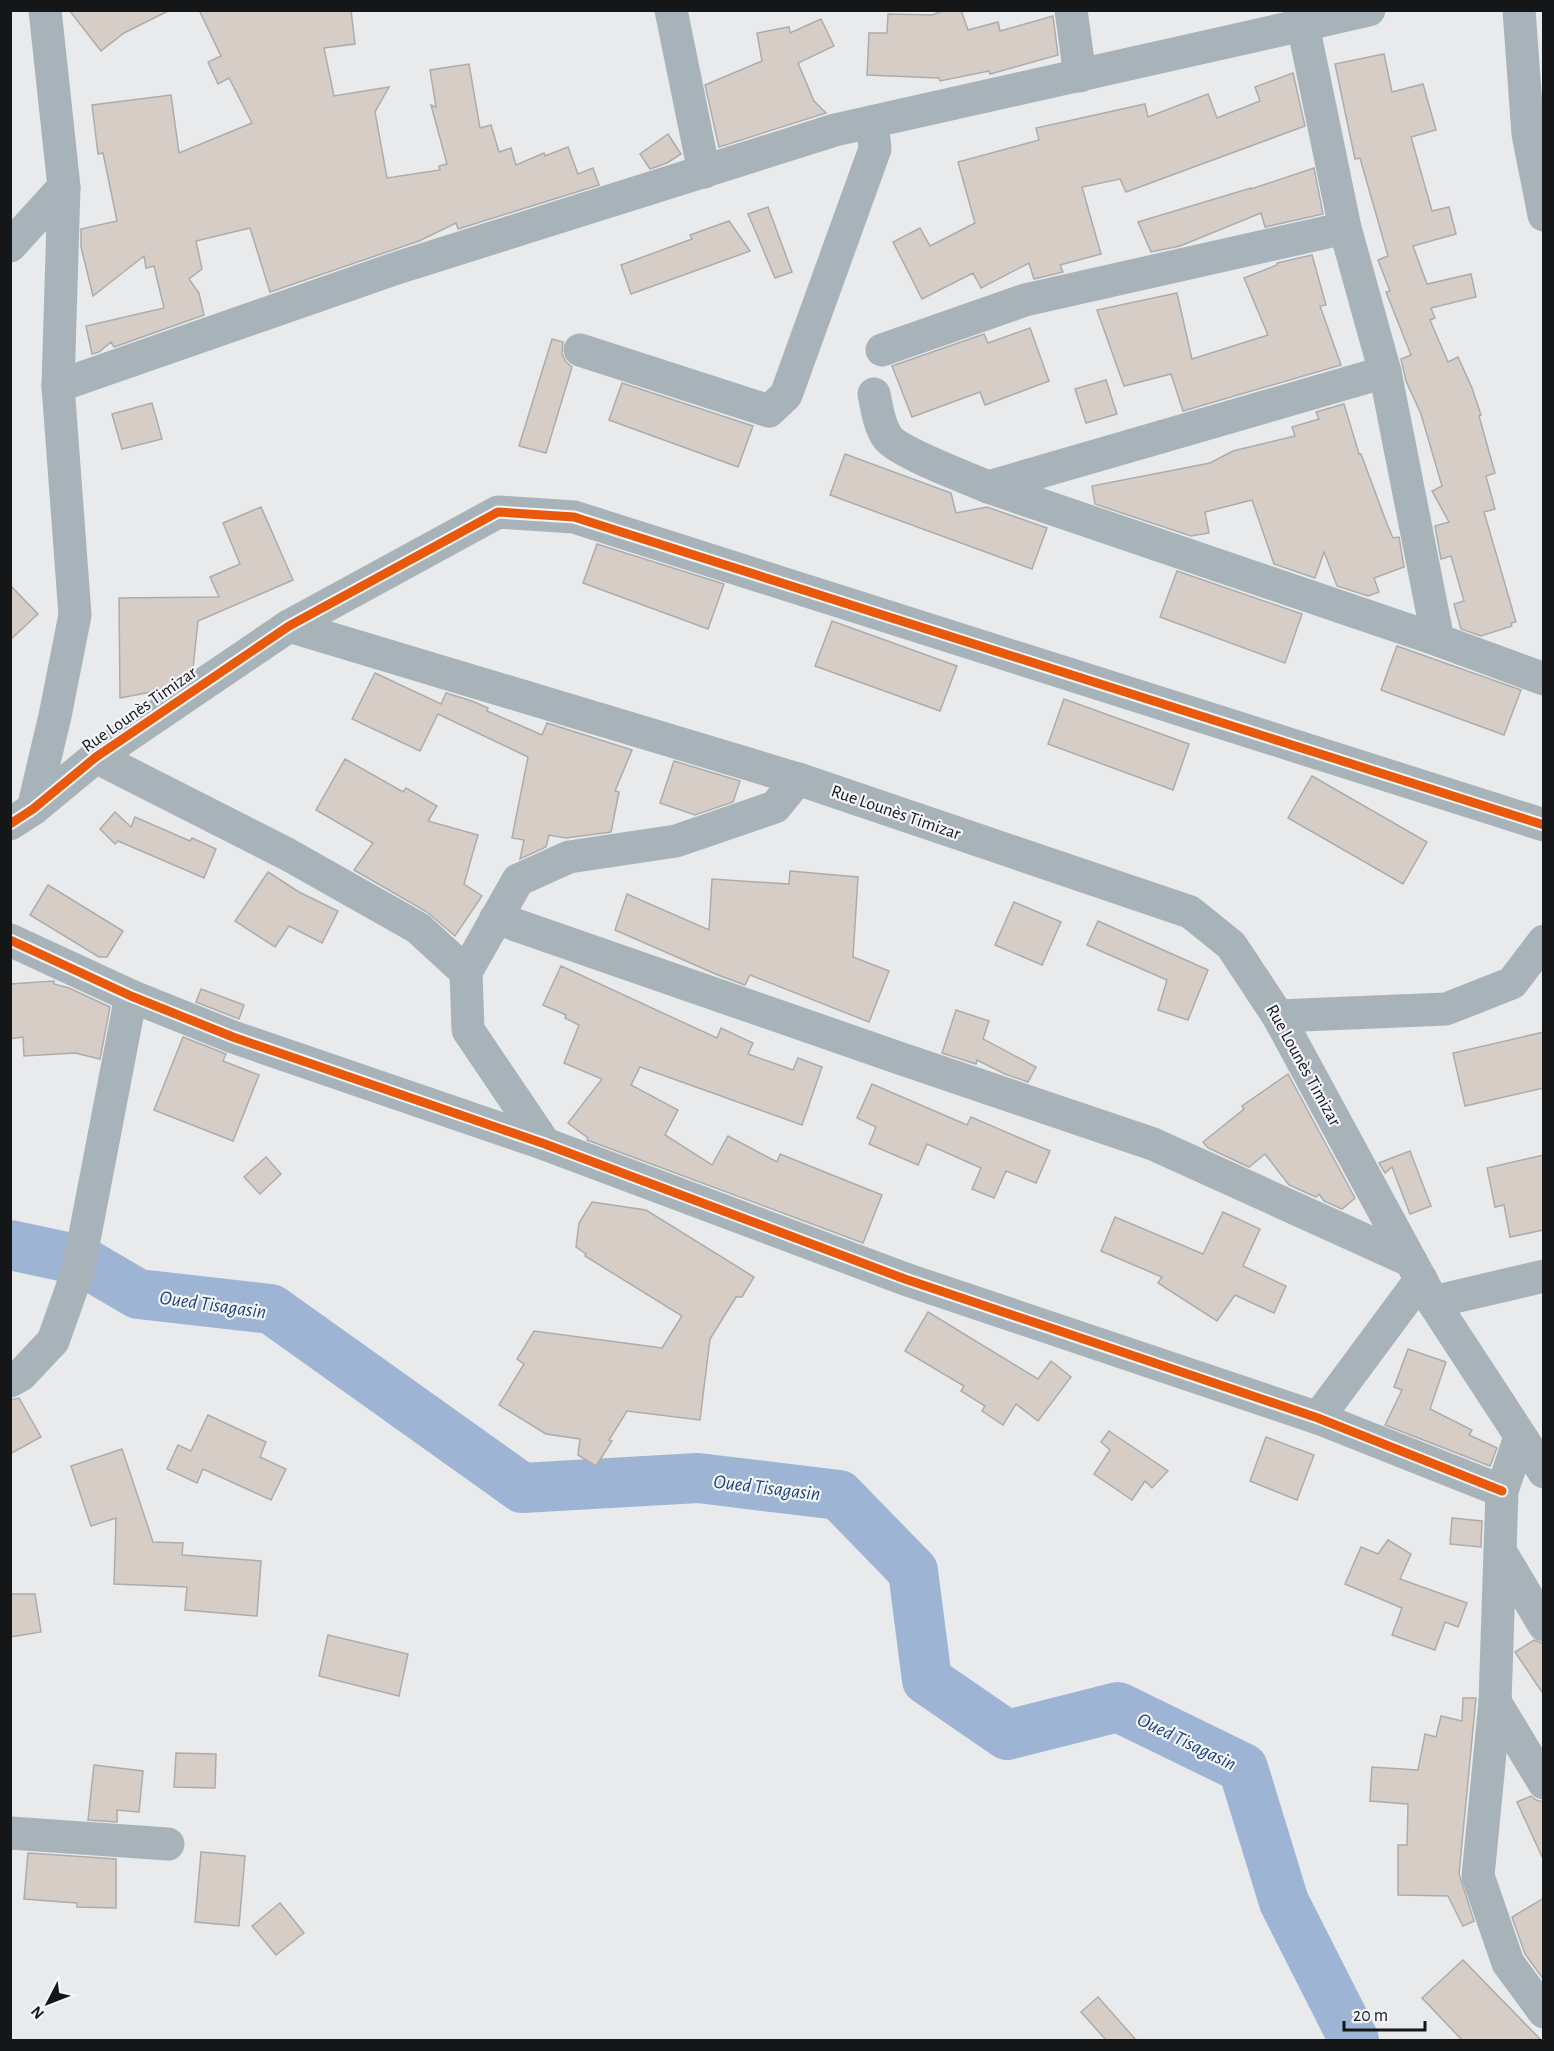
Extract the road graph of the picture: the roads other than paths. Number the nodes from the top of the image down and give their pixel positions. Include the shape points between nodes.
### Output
1 (45, 10) edge
2 (671, 10) edge
3 (1071, 10) edge
4 (1370, 10) edge
5 (1519, 10) edge
6 (1304, 25) junction
7 (1080, 76) junction
8 (872, 122) junction
9 (704, 172) junction
10 (64, 187) junction
11 (1544, 215) edge
12 (1345, 228) junction
13 (10, 246) edge
14 (580, 350) dead end
15 (882, 351) dead end
16 (1385, 372) junction
17 (58, 386) junction
18 (874, 394) dead end
19 (988, 487) junction
20 (289, 626) junction
21 (1438, 639) junction
22 (1544, 679) edge
23 (96, 757) junction
24 (798, 779) junction
25 (22, 817) edge
26 (1544, 825) edge
27 (496, 918) junction
28 (10, 940) edge
29 (1544, 941) edge
30 (466, 972) junction
31 (131, 996) junction
32 (1278, 1016) junction
33 (545, 1144) junction
34 (1544, 1276) edge
35 (1422, 1281) junction
36 (10, 1381) edge
37 (1318, 1418) junction
38 (1520, 1437) junction
39 (1544, 1472) edge
40 (1502, 1491) junction
41 (1500, 1551) junction
42 (1544, 1625) edge
43 (1495, 1702) junction
44 (1544, 1783) edge
45 (10, 1833) edge
46 (168, 1844) dead end
47 (1544, 2012) edge

1 - 10 street
2 - 9 street
3 - 7 street
4 - 6 street
5 - 11 street via 1528,134
6 - 7 street
6 - 12 street
7 - 8 street
8 - 9 street
8 - 14 street via 875,149 786,395 769,411
9 - 17 street via 397,268
10 - 13 street
10 - 17 street
12 - 15 street via 1025,300
12 - 16 street
16 - 19 street
16 - 21 street
17 - 25 street via 75,615 55,716
18 - 19 street via 888,439
19 - 21 street
20 - 23 street, Rue Lounès Timizar
20 - 24 street, Rue Lounès Timizar
20 - 26 street via 498,512 574,517
21 - 22 street
23 - 25 street, Rue Lounès Timizar
23 - 30 street via 287,854 418,928
24 - 27 street via 775,807 676,841 569,857 518,880
24 - 32 street, Rue Lounès Timizar via 1190,912 1231,945
27 - 30 street
27 - 35 street via 1153,1144
28 - 31 street
29 - 32 street via 1512,983 1446,1009
30 - 33 street via 468,1030
31 - 33 street via 233,1037
31 - 36 street via 78,1270 53,1341 21,1375
32 - 35 street, Rue Lounès Timizar
33 - 37 street via 905,1279
34 - 35 street
35 - 37 street
35 - 38 street, Rue Lounès Timizar
37 - 40 street
38 - 39 street, Rue Lounès Timizar
38 - 40 street
40 - 41 street
41 - 42 street
41 - 43 street
43 - 44 street
43 - 47 street via 1478,1876 1508,1963
45 - 46 street

